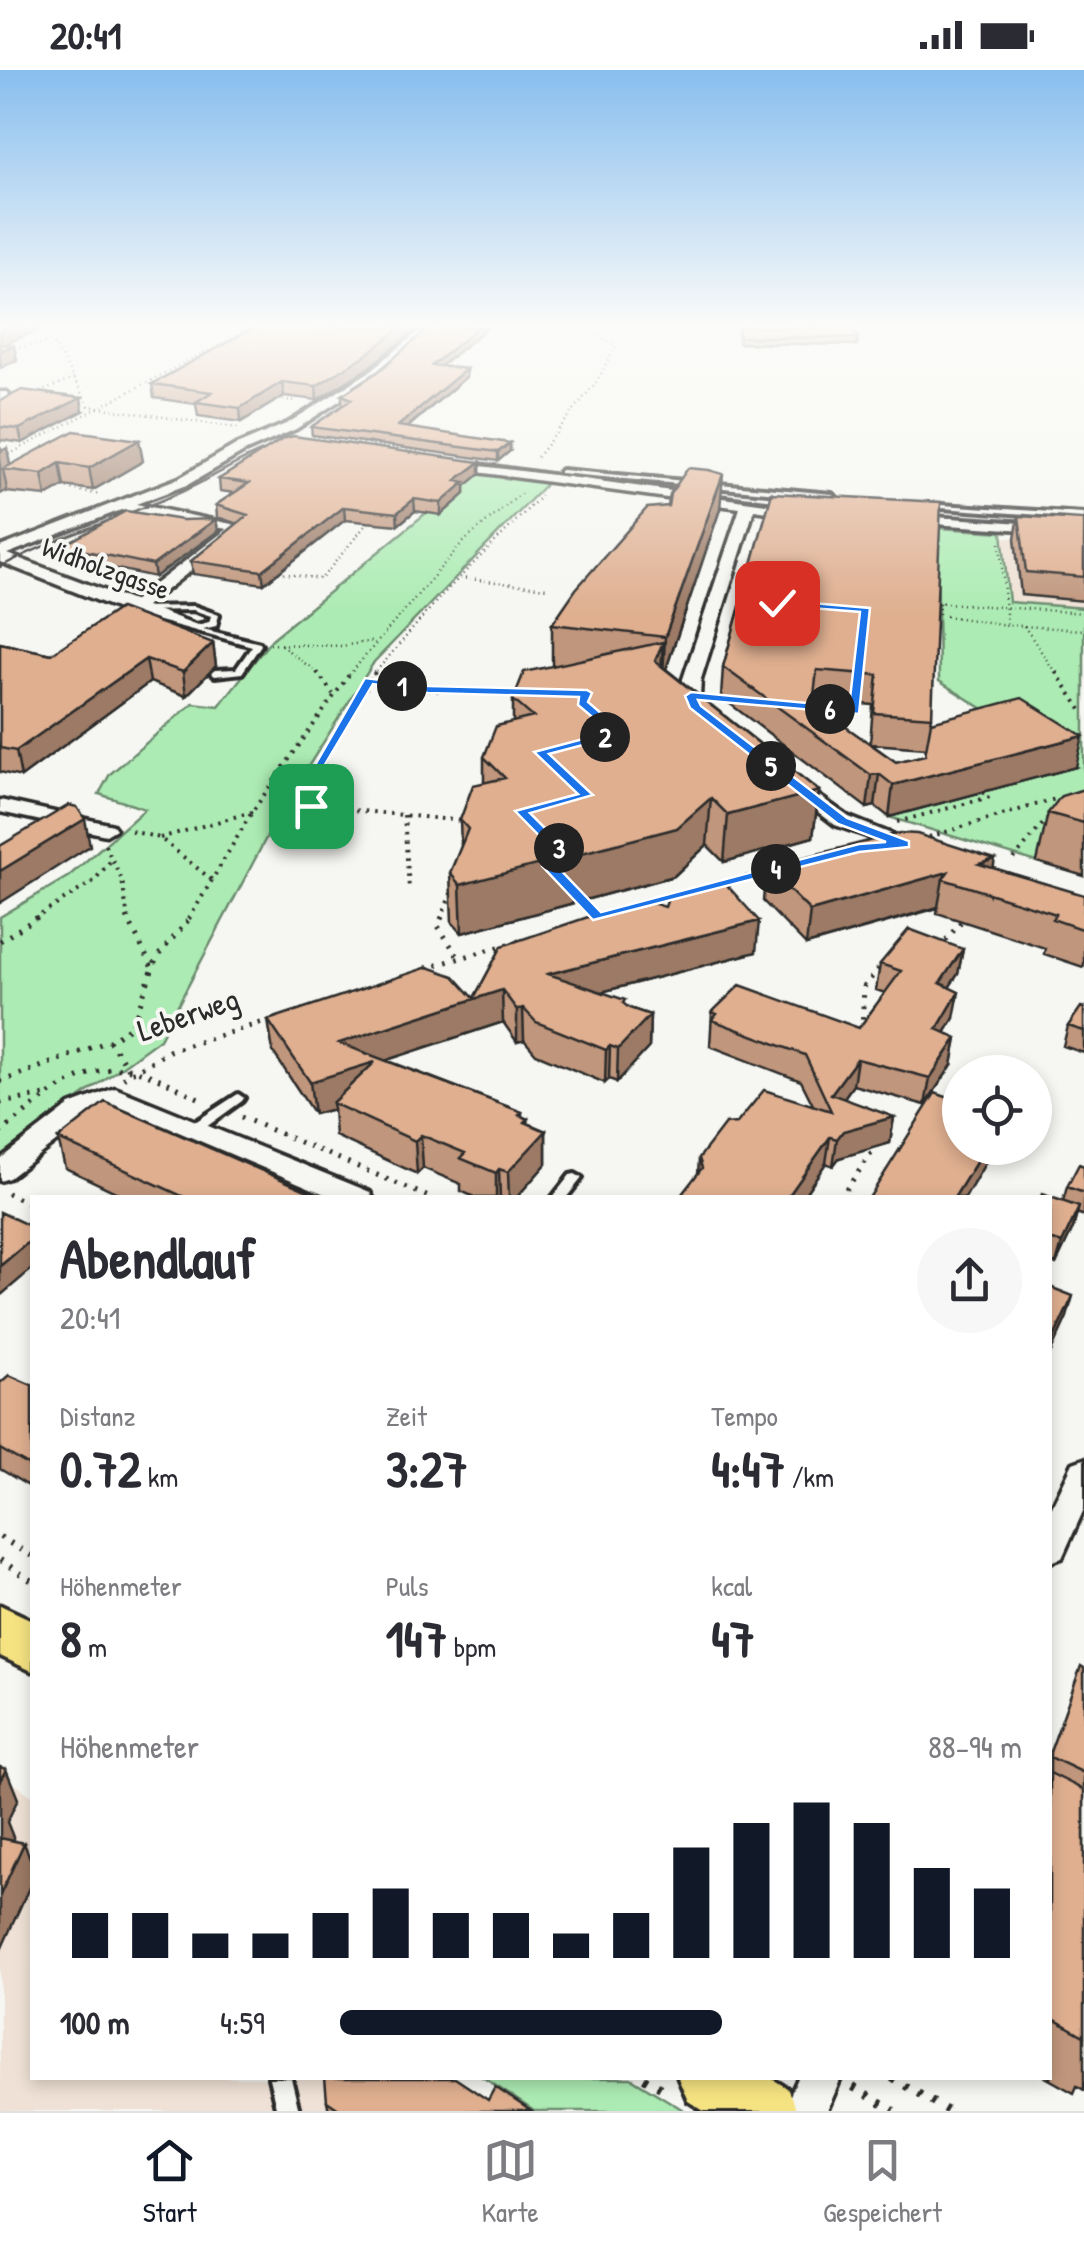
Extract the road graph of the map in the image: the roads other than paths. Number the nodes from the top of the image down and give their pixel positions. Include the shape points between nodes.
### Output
1 (293, 422) edge
2 (278, 431) junction
3 (298, 442) edge
4 (440, 459) edge
5 (554, 477) junction
6 (839, 497) edge
7 (120, 504) junction
8 (922, 504) edge
9 (747, 508) junction
10 (818, 513) edge
11 (1084, 516) edge
12 (895, 518) edge
13 (1084, 530) edge
14 (0, 554) edge
15 (132, 609) junction
16 (194, 629) junction
17 (216, 673) dead end
18 (722, 729) edge
19 (768, 764) edge
20 (0, 806) edge
21 (112, 832) road end
22 (943, 856) edge
23 (238, 1098) dead end
24 (198, 1127) junction
25 (0, 1172) edge
26 (575, 1178) dead end
27 (353, 1195) edge
28 (561, 1195) edge
29 (1072, 1489) edge
30 (1052, 1543) edge
31 (0, 1628) edge
32 (30, 1647) edge
33 (280, 2080) edge
34 (714, 2080) edge
35 (819, 2080) edge
36 (288, 2111) edge
37 (764, 2111) edge
38 (805, 2111) edge

1 - 2 street
2 - 3 street
2 - 7 street via 184,481
4 - 5 street
5 - 6 lane
5 - 9 street
7 - 14 street
7 - 15 street via 238,526
8 - 11 lane
9 - 10 street
9 - 18 street via 692,679 696,708
12 - 13 street
14 - 15 street, Widholzgasse
15 - 16 street, Widholzgasse
15 - 16 lane via 194,608 215,615 212,624
16 - 17 lane via 257,645 239,671
19 - 22 street via 842,821
20 - 21 street
23 - 24 lane
24 - 25 street via 116,1096 79,1111
24 - 27 street
26 - 28 lane
29 - 30 street
31 - 32 main road
33 - 36 lane
34 - 37 main road
35 - 38 street

